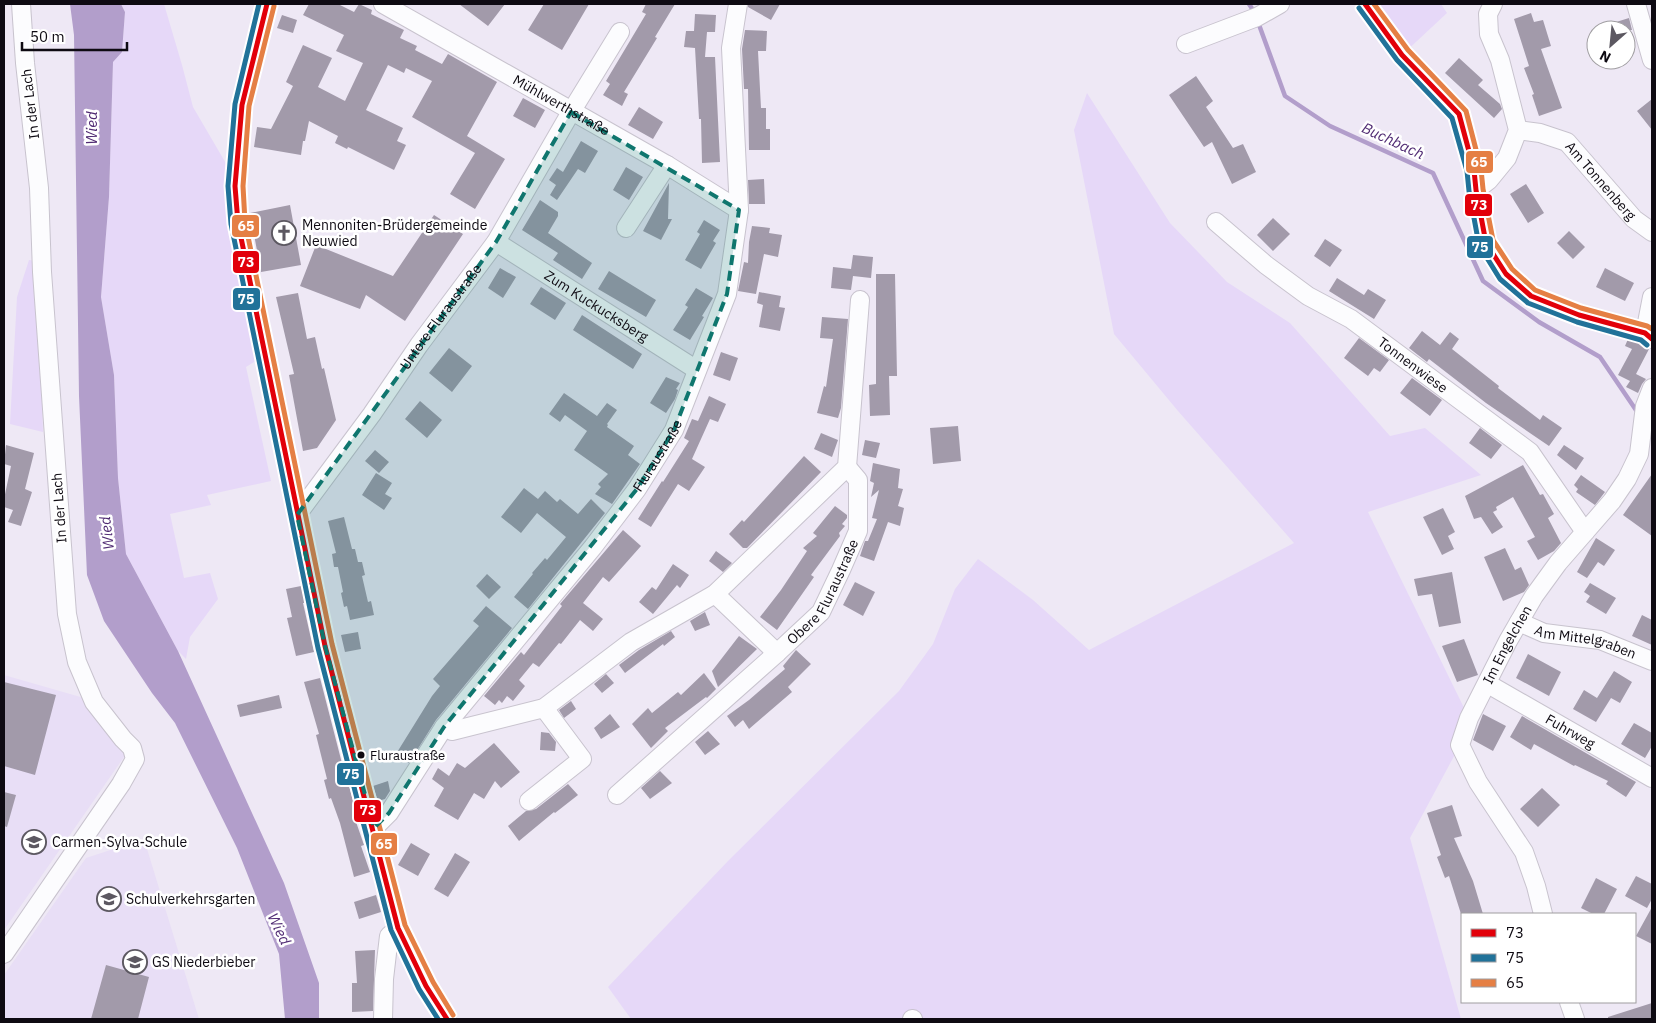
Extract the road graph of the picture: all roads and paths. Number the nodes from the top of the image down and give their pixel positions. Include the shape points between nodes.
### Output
1 (21, 4) edge
2 (267, 4) edge
3 (383, 4) edge
4 (738, 4) edge
5 (1280, 4) edge
6 (1365, 4) edge
7 (1493, 4) edge
8 (1636, 4) edge
9 (620, 32) dead end
10 (1186, 44) dead end
11 (1652, 60) edge
12 (571, 112) junction
13 (1518, 130) junction
14 (667, 165) junction
15 (1476, 190) junction
16 (739, 210) junction
17 (1216, 222) dead end
18 (626, 228) dead end
19 (1652, 232) edge
20 (496, 242) junction
21 (1652, 297) edge
22 (860, 300) dead end
23 (1648, 336) edge
24 (697, 370) junction
25 (1652, 388) edge
26 (847, 467) junction
27 (296, 515) junction
28 (1585, 532) junction
29 (715, 594) junction
30 (1519, 622) junction
31 (777, 653) junction
32 (1652, 662) edge
33 (1488, 684) junction
34 (544, 708) junction
35 (444, 727) junction
36 (1652, 778) edge
37 (617, 795) dead end
38 (529, 801) dead end
39 (374, 828) junction
40 (1543, 913) edge
41 (398, 928) junction
42 (4, 954) edge
43 (1569, 1003) edge
44 (383, 1019) edge
45 (447, 1019) edge
46 (1575, 1019) edge

1 - 42 street, In der Lach via 40,188 42,272 67,614 78,662 94,702 132,748 135,759 132,768
2 - 27 street via 242,105 235,186 245,261
3 - 12 street, Mühlwerthstraße
4 - 16 street, Fluraustraße via 731,48
5 - 10 street via 1257,17
6 - 15 street via 1402,55 1458,114 1474,170
7 - 13 street via 1488,14 1489,34 1500,60
8 - 11 street
9 - 12 street, Untere Fluraustraße
12 - 14 street, Mühlwerthstraße
12 - 20 street, Untere Fluraustraße
13 - 15 street via 1507,158
13 - 19 street, Am Tonnenberg via 1567,142 1634,219
14 - 16 street, Mühlwerthstraße
14 - 18 street
15 - 23 street via 1486,243 1506,274 1531,296
16 - 24 street, Fluraustraße via 727,294
17 - 28 street, Tonnenwiese via 1308,296 1351,319 1530,452
20 - 24 street, Zum Kuckucksberg
20 - 27 street, Untere Fluraustraße
21 - 23 street
22 - 26 street
24 - 35 street, Fluraustraße via 674,430 637,489
25 - 28 street, Im Engelchen via 1639,454 1612,501
26 - 29 street
26 - 31 street, Obere Fluraustraße via 858,480 858,531 821,612
27 - 39 street via 326,646
28 - 30 street, Im Engelchen via 1558,563
29 - 31 street, Obere Fluraustraße
29 - 34 street via 631,642
30 - 32 street, Am Mittelgraben via 1544,633 1600,640
30 - 33 street, Im Engelchen
31 - 37 street, Obere Fluraustraße
33 - 36 street, Fuhrweg
33 - 40 street, Im Engelchen via 1469,718 1460,745 1478,782 1524,852
34 - 35 street via 452,731
34 - 38 street via 582,759
35 - 39 street, Fluraustraße via 389,813
39 - 41 street
41 - 44 street via 389,936
41 - 45 street via 426,986
43 - 46 street

